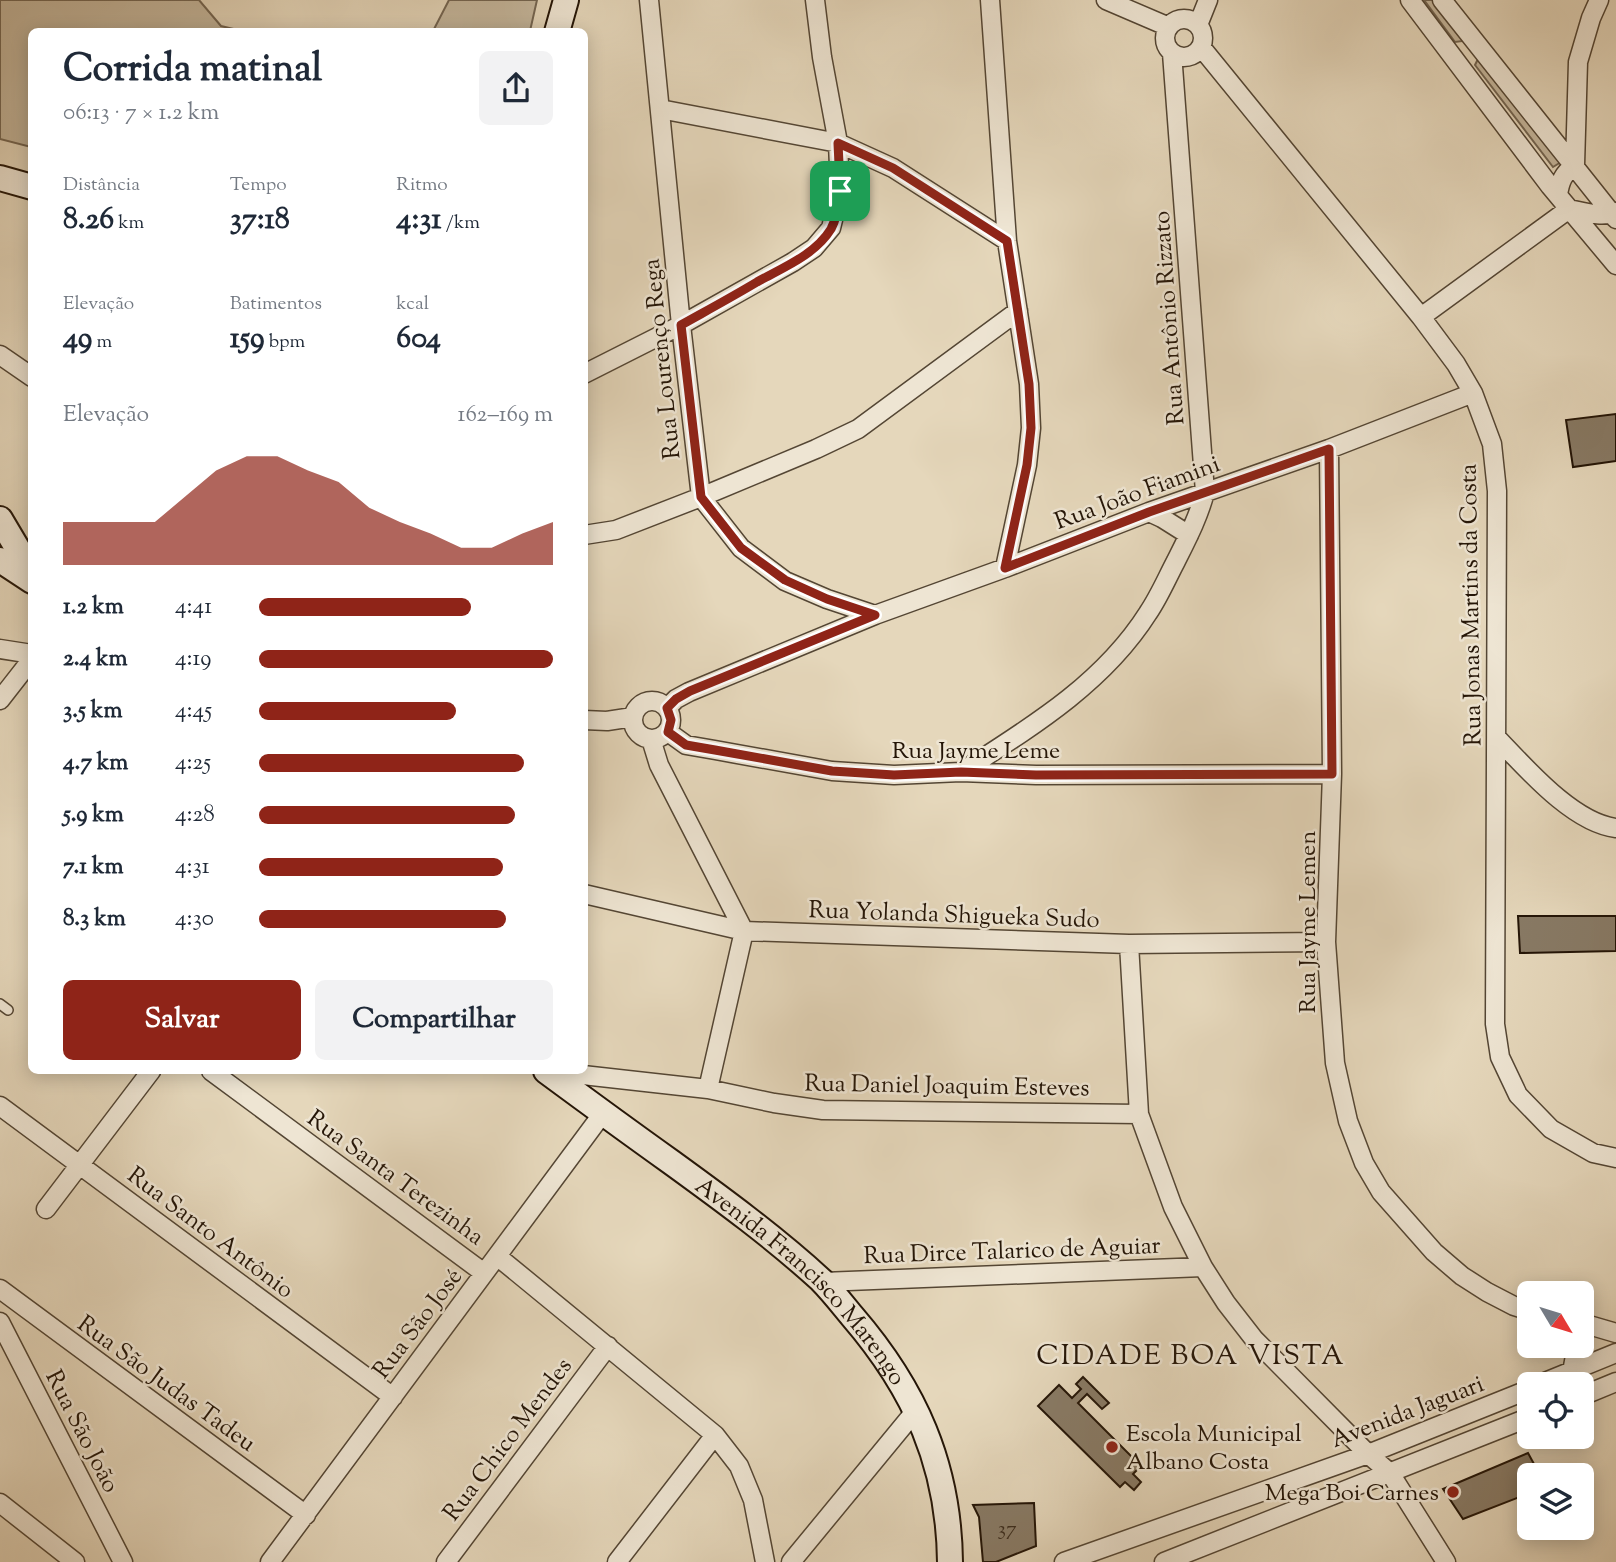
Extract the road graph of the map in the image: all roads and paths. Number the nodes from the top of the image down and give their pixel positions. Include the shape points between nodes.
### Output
1 (566, 0) edge
2 (649, 0) edge
3 (815, 0) edge
4 (990, 0) edge
5 (1106, 0) edge
6 (1208, 0) edge
7 (1410, 0) edge
8 (1442, 0) edge
9 (1599, 0) edge
10 (1198, 25) junction
11 (1169, 27) junction
12 (558, 28) edge
13 (1477, 45) junction
14 (1201, 47) junction
15 (1172, 53) junction
16 (1456, 61) junction
17 (660, 109) junction
18 (838, 143) junction
19 (1575, 165) junction
20 (0, 178) edge
21 (28, 186) edge
22 (1563, 202) junction
23 (1615, 215) edge
24 (1007, 241) junction
25 (1616, 265) edge
26 (1018, 311) junction
27 (1421, 317) junction
28 (681, 325) junction
29 (0, 355) edge
30 (588, 372) edge
31 (28, 374) edge
32 (1473, 393) junction
33 (1329, 449) junction
34 (1205, 492) junction
35 (701, 497) junction
36 (1149, 512) junction
37 (0, 519) edge
38 (588, 534) edge
39 (1189, 535) junction
40 (0, 560) edge
41 (28, 566) edge
42 (1005, 568) junction
43 (28, 578) edge
44 (875, 615) junction
45 (0, 649) edge
46 (28, 655) edge
47 (28, 662) edge
48 (0, 700) edge
49 (667, 708) junction
50 (633, 717) junction
51 (588, 720) edge
52 (659, 736) junction
53 (1497, 738) junction
54 (961, 772) junction
55 (1332, 774) junction
56 (1616, 828) edge
57 (588, 895) edge
58 (744, 931) junction
59 (1326, 942) junction
60 (1129, 944) junction
61 (149, 1074) edge
62 (215, 1074) edge
63 (551, 1074) edge
64 (575, 1074) edge
65 (708, 1088) junction
66 (0, 1106) edge
67 (603, 1113) junction
68 (1139, 1114) junction
69 (1616, 1158) edge
70 (79, 1165) junction
71 (46, 1209) dead end
72 (497, 1256) junction
73 (1203, 1267) junction
74 (485, 1273) junction
75 (822, 1282) junction
76 (0, 1289) edge
77 (1517, 1307) edge
78 (0, 1322) edge
79 (1594, 1327) edge
80 (1616, 1333) edge
81 (608, 1346) junction
82 (1616, 1353) edge
83 (1575, 1358) edge
84 (1572, 1371) joint
85 (1616, 1382) edge
86 (1594, 1391) edge
87 (1517, 1394) edge
88 (393, 1397) junction
89 (917, 1409) junction
90 (1517, 1422) edge
91 (715, 1435) junction
92 (1368, 1454) junction
93 (1390, 1473) junction
94 (0, 1503) edge
95 (306, 1515) junction
96 (75, 1562) edge
97 (123, 1562) edge
98 (270, 1562) edge
99 (446, 1562) edge
100 (617, 1562) edge
101 (765, 1562) edge
102 (791, 1562) edge
103 (950, 1562) edge
104 (1064, 1562) edge
105 (1164, 1562) edge
106 (1446, 1562) edge

1 - 12 main road
2 - 17 street, Rua Lourenço Rega
3 - 18 street
4 - 24 street
5 - 11 street
6 - 10 street
7 - 16 street
8 - 13 street
9 - 19 street via 1577,62
10 - 11 street via 1180,20
10 - 14 street
11 - 15 street via 1165,38
13 - 16 street
13 - 19 street
14 - 15 street via 1188,57
14 - 27 street, Rua Jonas Martins da Costa
15 - 34 street, Rua Antônio Rizzato
16 - 22 street
17 - 18 street
17 - 28 street, Rua Lourenço Rega
18 - 24 street via 893,168
18 - 28 street via 840,191 835,216 814,248
19 - 22 street via 1559,184
19 - 23 street
20 - 21 main road
22 - 23 street via 1600,215
22 - 25 street
22 - 27 street
24 - 26 street
26 - 35 street via 858,429
26 - 42 street via 1031,428
27 - 32 street, Rua Jonas Martins da Costa
28 - 30 street
28 - 35 street, Rua Lourenço Rega
29 - 31 street
32 - 33 street, Rua João Fiamini
32 - 53 street, Rua Jonas Martins da Costa via 1492,444 1497,491
33 - 34 street, Rua João Fiamini
33 - 55 street, Rua Jayme Lemen
34 - 36 street, Rua João Fiamini
34 - 39 street, Rua Antônio Rizzato
35 - 38 street via 616,530
35 - 44 street via 741,548 785,580
36 - 39 street
36 - 42 street, Rua João Fiamini
37 - 41 main road
39 - 54 street, Rua Antônio Rizzato via 1148,613 1120,650 1073,696
40 - 43 main road
42 - 44 street, Rua João Fiamini
44 - 49 street, Rua João Fiamini via 690,691
45 - 46 street
47 - 48 street
49 - 50 street via 657,701 644,703
49 - 52 street via 671,720
50 - 51 street
50 - 52 street via 635,730 645,738
52 - 54 street, Rua Jayme Leme via 832,771 894,775
52 - 58 street via 659,765
53 - 56 street via 1546,788 1581,815
53 - 69 street, Rua Jonas Martins da Costa via 1495,1024 1500,1057 1518,1096 1551,1129 1593,1153
54 - 55 street, Rua Jayme Leme
55 - 59 street, Rua Jayme Lemen
57 - 58 street, Rua Yolanda Shigueka Sudo
58 - 60 street, Rua Yolanda Shigueka Sudo
58 - 65 street
59 - 60 street, Rua Yolanda Shigueka Sudo
59 - 77 street, Rua Jayme Lemen via 1335,1063 1348,1121 1364,1163 1381,1192 1434,1252 1462,1276
60 - 68 street
61 - 70 street
62 - 74 street, Rua Santa Terezinha
63 - 67 main road, Avenida Francisco Marengo
64 - 65 street, Rua Daniel Joaquim Esteves
65 - 68 street, Rua Daniel Joaquim Esteves via 823,1110
66 - 70 street, Rua Santo Antônio
67 - 72 street, Rua São José
67 - 75 main road, Avenida Francisco Marengo via 746,1216
68 - 73 street via 1173,1207
70 - 71 street
70 - 88 street, Rua Santo Antônio
72 - 74 street, Rua São José
72 - 81 street
73 - 75 street, Rua Dirce Talarico de Aguiar
73 - 92 street via 1254,1339
74 - 88 street, Rua São José
75 - 89 main road, Avenida Francisco Marengo via 870,1336
76 - 95 street, Rua São Judas Tadeu
78 - 97 street, Rua São João
79 - 80 street
81 - 91 street
81 - 99 street, Rua Chico Mendes
82 - 84 street
83 - 84 street
85 - 86 street
87 - 92 street, Avenida Jaguari
88 - 95 street, Rua São José
89 - 102 street
89 - 103 main road, Avenida Francisco Marengo via 945,1504
90 - 93 street, Avenida Jaguari
91 - 100 street
91 - 101 street via 738,1466 753,1500
92 - 93 street
92 - 104 street, Avenida Jaguari
93 - 105 street, Avenida Jaguari
93 - 106 street
94 - 96 street
95 - 98 street, Rua São José

